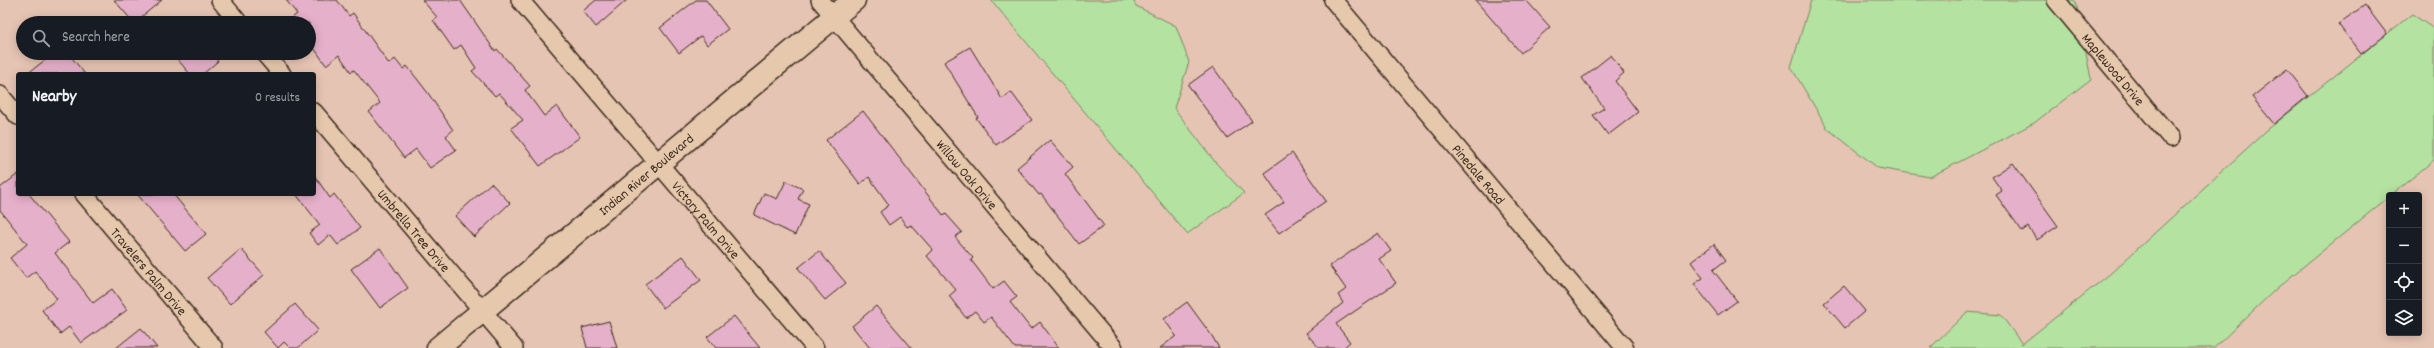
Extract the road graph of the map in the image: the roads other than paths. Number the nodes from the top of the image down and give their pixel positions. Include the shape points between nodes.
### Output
1 (220, 0) edge
2 (520, 0) edge
3 (820, 0) edge
4 (854, 0) edge
5 (1333, 0) edge
6 (2056, 0) edge
7 (233, 16) edge
8 (834, 17) junction
9 (270, 60) edge
10 (280, 72) edge
11 (0, 95) edge
12 (16, 114) edge
13 (316, 114) edge
14 (2171, 138) dead end
15 (658, 164) junction
16 (86, 196) edge
17 (482, 311) junction
18 (214, 348) edge
19 (438, 348) edge
20 (514, 348) edge
21 (815, 348) edge
22 (1114, 348) edge
23 (1625, 348) edge

1 - 7 street
2 - 15 street, Victory Palm Drive
3 - 8 street, Willow Oak Drive
4 - 8 main road, Indian River Boulevard
5 - 23 street, Pinedale Road
6 - 14 street, Maplewood Drive
8 - 15 main road, Indian River Boulevard
8 - 22 street, Willow Oak Drive
9 - 10 street
11 - 12 street
13 - 17 street, Umbrella Tree Drive
15 - 17 main road, Indian River Boulevard
15 - 21 street, Victory Palm Drive
16 - 18 street, Travelers Palm Drive
17 - 19 main road, Indian River Boulevard
17 - 20 street, Umbrella Tree Drive

